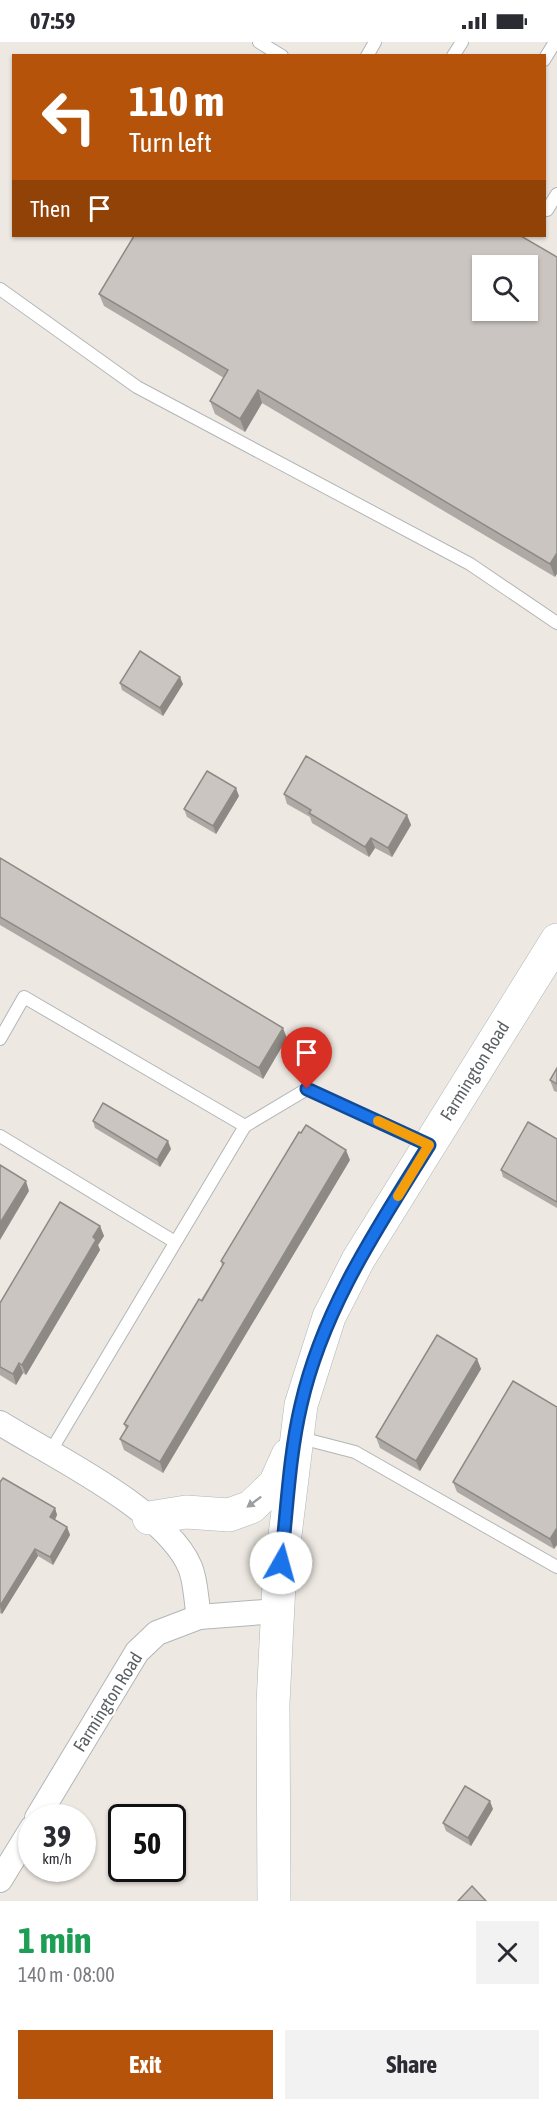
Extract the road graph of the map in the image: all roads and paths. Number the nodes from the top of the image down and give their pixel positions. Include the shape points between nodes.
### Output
1 (259, 42) edge
2 (555, 42) edge
3 (279, 54) edge
4 (546, 57) edge
5 (557, 194) edge
6 (550, 212) edge
7 (0, 289) edge
8 (557, 623) edge
9 (557, 940) edge
10 (0, 1039) edge
11 (245, 1126) junction
12 (0, 1136) edge
13 (429, 1145) junction
14 (175, 1242) junction
15 (0, 1424) edge
16 (296, 1437) junction
17 (50, 1454) junction
18 (149, 1518) junction
19 (557, 1567) edge
20 (278, 1611) junction
21 (199, 1617) junction
22 (45, 1804) edge
23 (18, 1851) edge
24 (0, 1880) edge
25 (274, 1901) edge

1 - 3 lane
2 - 4 lane
5 - 6 lane
7 - 8 lane via 137,387 470,564
9 - 13 main road, Farmington Road
10 - 11 lane via 24,998
11 - 13 lane via 307,1089
11 - 14 lane
12 - 14 lane
13 - 16 main road, Farmington Road via 358,1260 329,1317 301,1405
14 - 17 lane
15 - 17 street
16 -> 18 main road via 275,1484 250,1507 229,1515 186,1512
16 - 19 lane via 354,1452
16 - 20 main road, Farmington Road
17 - 18 street
18 - 21 street via 174,1542 190,1568
20 - 21 street, Farmington Road
20 - 25 main road, Farmington Road via 273,1703
21 - 22 street, Farmington Road via 157,1633 137,1652
23 - 24 street

